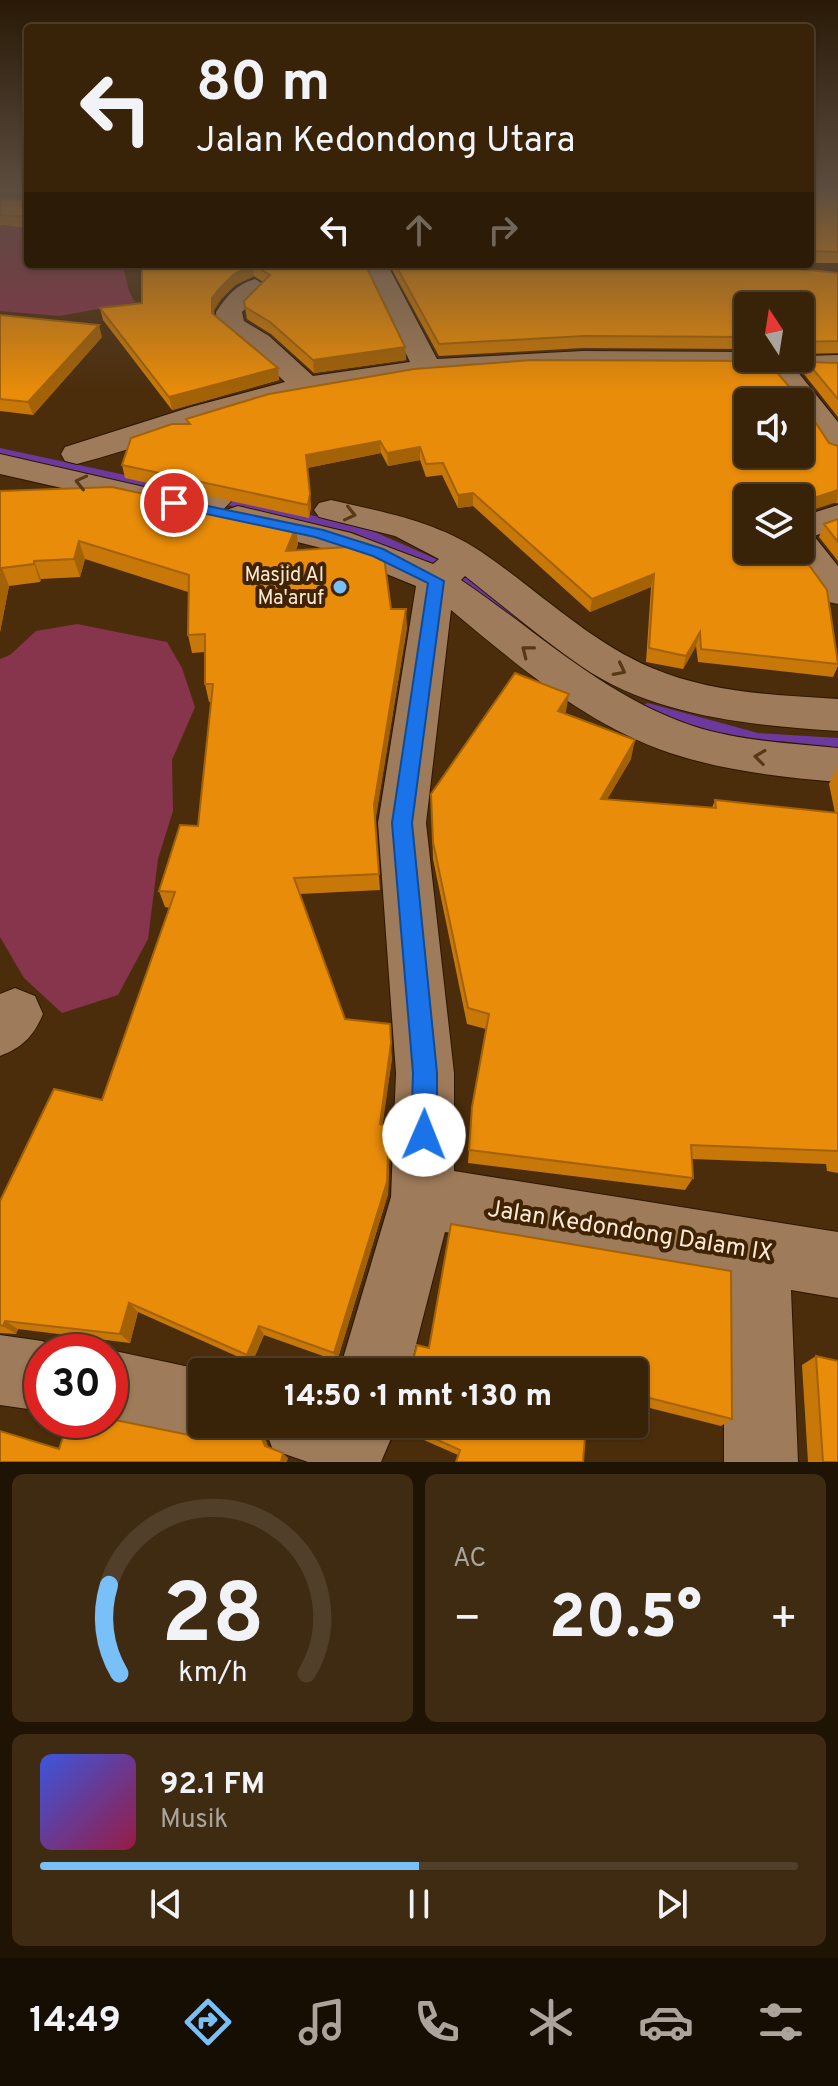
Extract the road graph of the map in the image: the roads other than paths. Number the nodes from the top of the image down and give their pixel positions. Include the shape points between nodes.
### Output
1 (377, 268) edge
2 (255, 287) edge
3 (734, 360) edge
4 (814, 363) edge
5 (838, 364) edge
6 (427, 368) junction
7 (782, 372) edge
8 (307, 387) junction
9 (0, 437) edge
10 (838, 447) edge
11 (77, 454) junction
12 (0, 464) edge
13 (214, 498) junction
14 (838, 516) edge
15 (814, 524) edge
16 (814, 561) edge
17 (450, 570) junction
18 (838, 592) edge
19 (836, 732) edge
20 (423, 1197) junction
21 (757, 1252) junction
22 (838, 1265) edge
23 (369, 1358) edge
24 (0, 1370) edge
25 (24, 1373) edge
26 (128, 1389) edge
27 (188, 1400) edge
28 (761, 1462) edge

1 - 6 street
2 - 8 street via 229,312 231,325 259,342
3 - 6 street
4 - 5 street
6 - 8 street
7 - 10 street
8 - 11 street
9 - 11 street
11 - 13 street
13 -> 12 street
13 - 17 street via 318,533 391,541
14 - 15 street
16 - 18 street
17 -> 19 street via 637,678 687,696
19 -> 17 street via 750,756 682,739 612,707 550,669
17 - 20 street via 402,823 425,1073
20 - 21 street, Jalan Kedondong Dalam IX
20 - 23 street
21 - 22 street, Jalan Kedondong Dalam IX
21 - 28 street
24 - 25 street
26 - 27 street

